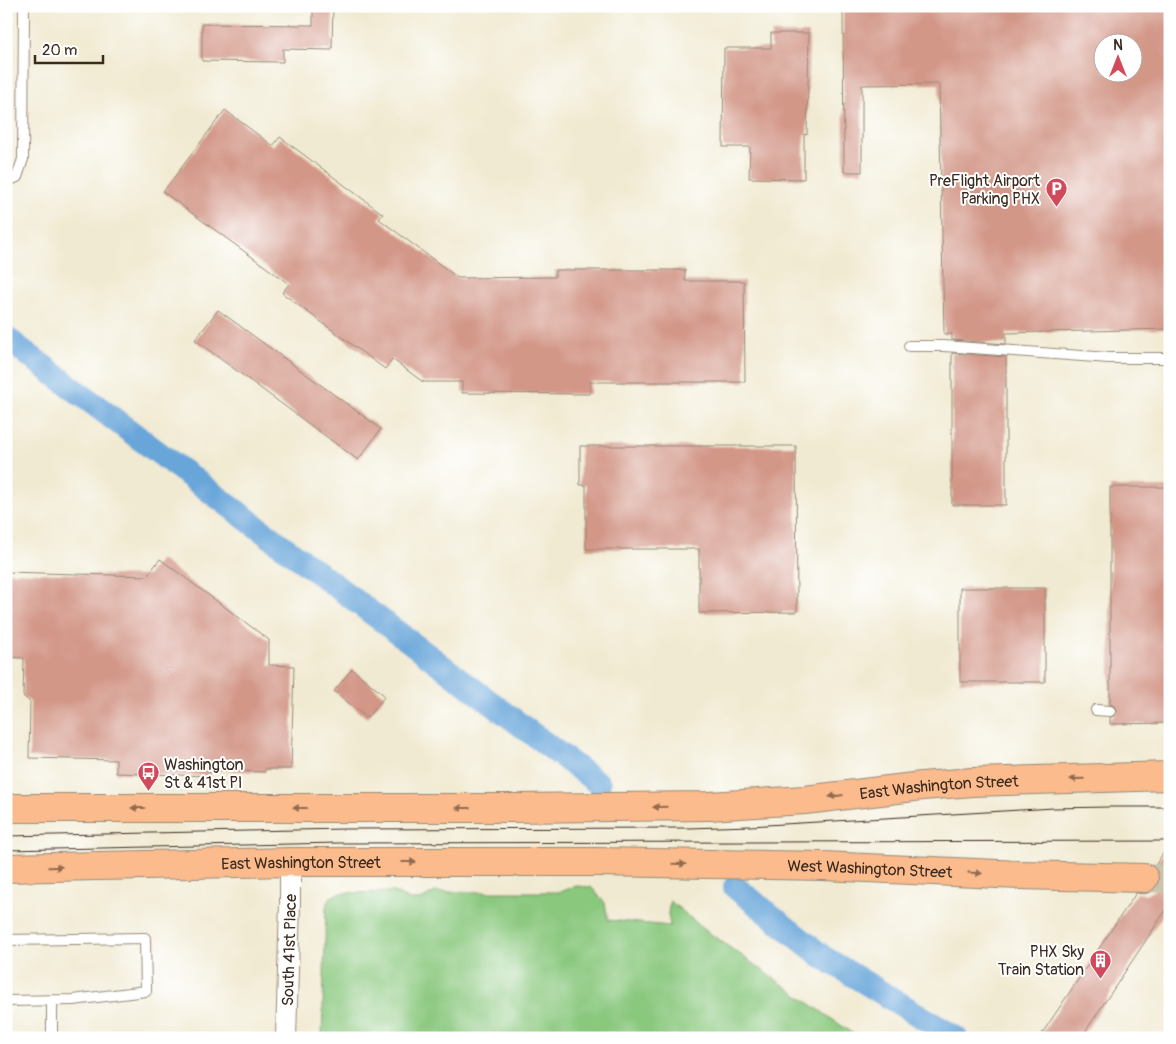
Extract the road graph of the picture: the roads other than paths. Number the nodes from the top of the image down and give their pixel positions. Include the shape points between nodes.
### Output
1 (24, 6) edge
2 (6, 182) edge
3 (910, 346) dead end
4 (1170, 358) edge
5 (1096, 710) dead end
6 (1110, 711) dead end
7 (1170, 776) edge
8 (6, 808) edge
9 (290, 862) junction
10 (595, 862) joint
11 (6, 868) edge
12 (1144, 878) tunnel mouth
13 (6, 940) edge
14 (6, 1001) edge
15 (52, 1001) junction
16 (52, 1038) edge
17 (286, 1038) edge

1 - 2 lane via 23,159 17,177
3 - 4 lane via 1108,358
5 - 6 lane
7 -> 8 main road, East Washington Street via 972,782 805,800 708,806
9 -> 10 main road, East Washington Street
11 -> 9 main road, East Washington Street
9 - 17 street, South 41st Place
10 -> 12 main road, West Washington Street via 792,865
13 - 15 lane via 145,938 146,991
14 - 15 lane
15 - 16 lane

